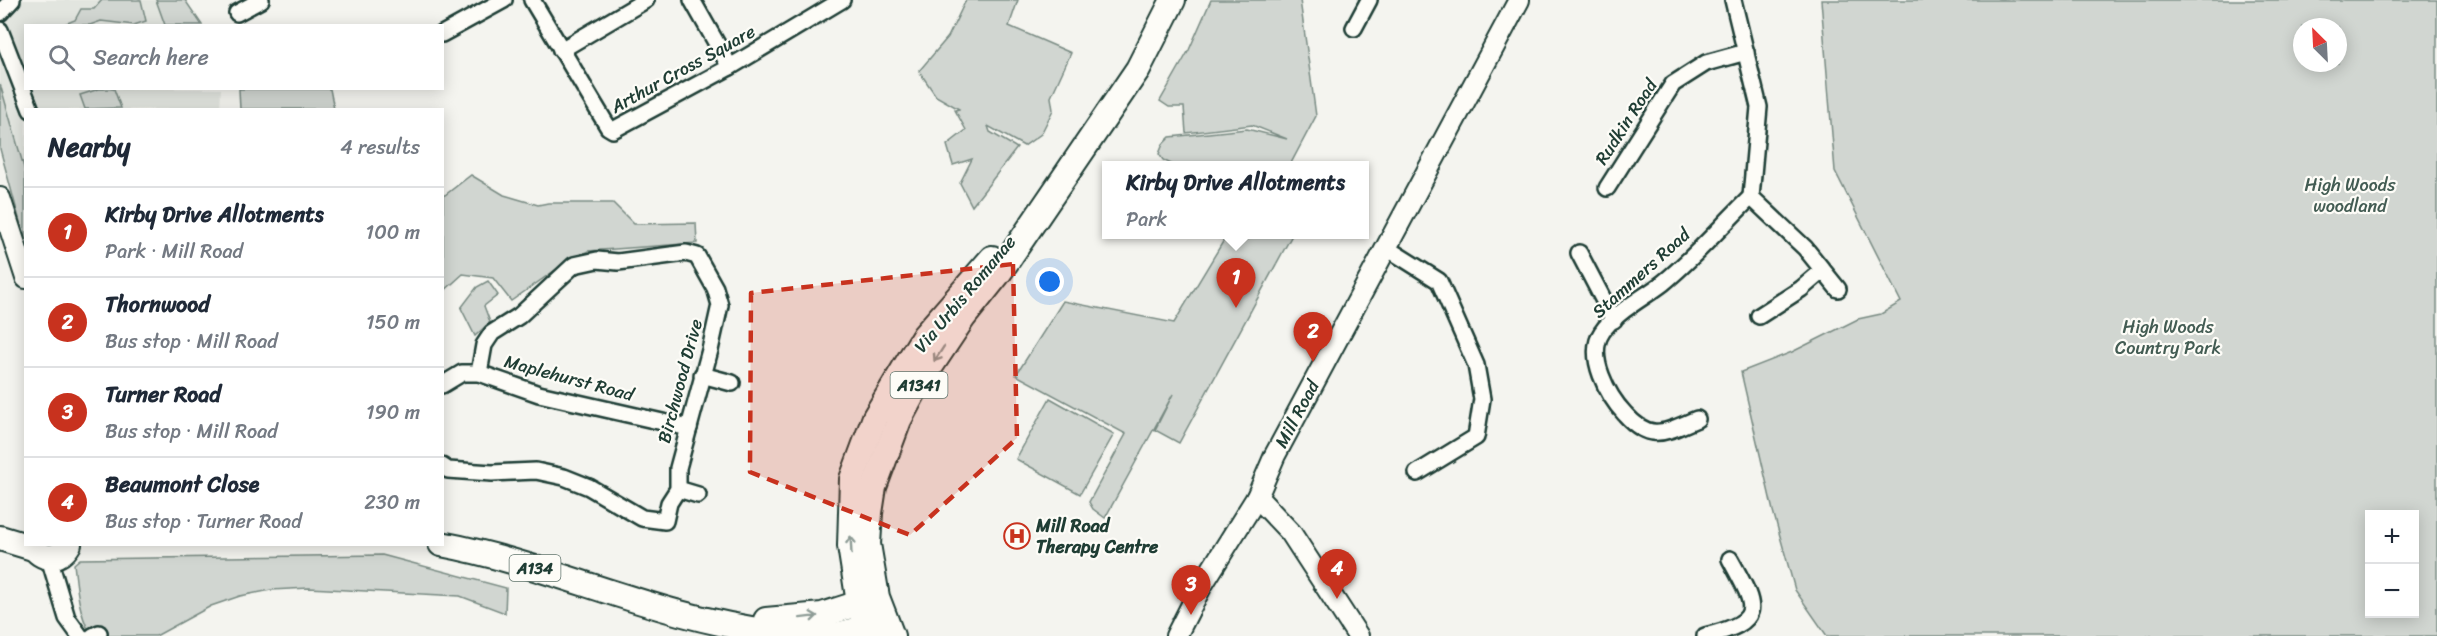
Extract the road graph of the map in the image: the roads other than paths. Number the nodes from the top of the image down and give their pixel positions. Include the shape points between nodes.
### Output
1 (12, 0) edge
2 (261, 0) edge
3 (504, 0) edge
4 (532, 0) edge
5 (646, 0) edge
6 (692, 0) edge
7 (842, 0) edge
8 (1173, 0) edge
9 (1370, 0) edge
10 (1519, 0) edge
11 (1733, 0) edge
12 (0, 13) edge
13 (237, 13) dead end
14 (1354, 28) dead end
15 (0, 30) edge
16 (444, 33) edge
17 (561, 50) junction
18 (1746, 52) junction
19 (730, 67) junction
20 (24, 90) edge
21 (24, 90) edge
22 (31, 108) edge
23 (1607, 188) dead end
24 (1751, 197) junction
25 (0, 198) edge
26 (1385, 247) junction
27 (1579, 253) dead end
28 (1822, 271) junction
29 (24, 272) edge
30 (1838, 290) dead end
31 (1759, 316) dead end
32 (1614, 320) junction
33 (479, 373) junction
34 (702, 375) junction
35 (732, 383) dead end
36 (444, 384) edge
37 (1697, 419) dead end
38 (689, 428) junction
39 (444, 467) edge
40 (1417, 473) dead end
41 (678, 489) junction
42 (698, 495) dead end
43 (1257, 497) junction
44 (0, 533) edge
45 (0, 538) edge
46 (24, 540) edge
47 (24, 542) edge
48 (444, 545) edge
49 (45, 546) edge
50 (1730, 559) dead end
51 (868, 600) junction
52 (709, 621) junction
53 (878, 630) edge
54 (80, 636) edge
55 (808, 636) edge
56 (1176, 636) edge
57 (1358, 636) edge
58 (1705, 636) edge

1 - 12 street
2 - 13 street
3 - 16 street
4 - 17 street, Arthur Cross Square
5 - 17 street
6 - 19 street
7 - 19 street, Arthur Cross Square
8 - 51 main road, Via Urbis Romanae / A1341 via 1138,69 999,273 963,318 899,420 874,487
9 - 14 street
10 - 26 street, Mill Road
11 - 18 street
15 - 21 street
17 - 19 street, Arthur Cross Square via 613,130
18 - 23 street, Rudkin Road via 1706,63 1673,84
18 - 24 street via 1759,107
20 - 22 street
24 - 28 street via 1805,248
24 - 32 street, Stammers Road via 1665,282
25 - 29 street
26 - 40 street via 1438,281 1476,365 1482,399 1476,437
26 - 43 street, Mill Road via 1275,455
27 - 32 street
28 - 30 street
28 - 31 street
32 - 37 street, Stammers Road via 1601,332 1595,352 1603,380 1618,407 1647,433 1664,433
33 - 34 street, Birchwood Drive via 484,345 492,333 519,316 574,265 686,253 697,256 720,305
33 - 36 street, Maplehurst Road via 462,373
33 - 38 street, Maplehurst Road via 539,394
34 - 35 street
34 - 38 street, Birchwood Drive
38 - 41 street, Birchwood Drive via 678,468
39 - 41 street, Birchwood Drive via 492,473 536,471 564,477 642,518 665,521
41 - 42 street
43 - 56 street, Mill Road via 1202,585
43 - 57 street via 1291,533
44 - 46 main road
45 - 47 main road
48 - 52 main road, A134 via 540,569
49 - 54 street via 67,618
50 - 58 street via 1748,593 1749,616 1731,629
52 -> 51 main road, A134 via 813,616
51 - 53 main road, Via Urbis Romanae / A1341
52 - 55 main road, A134
53 - 55 main road, A134

